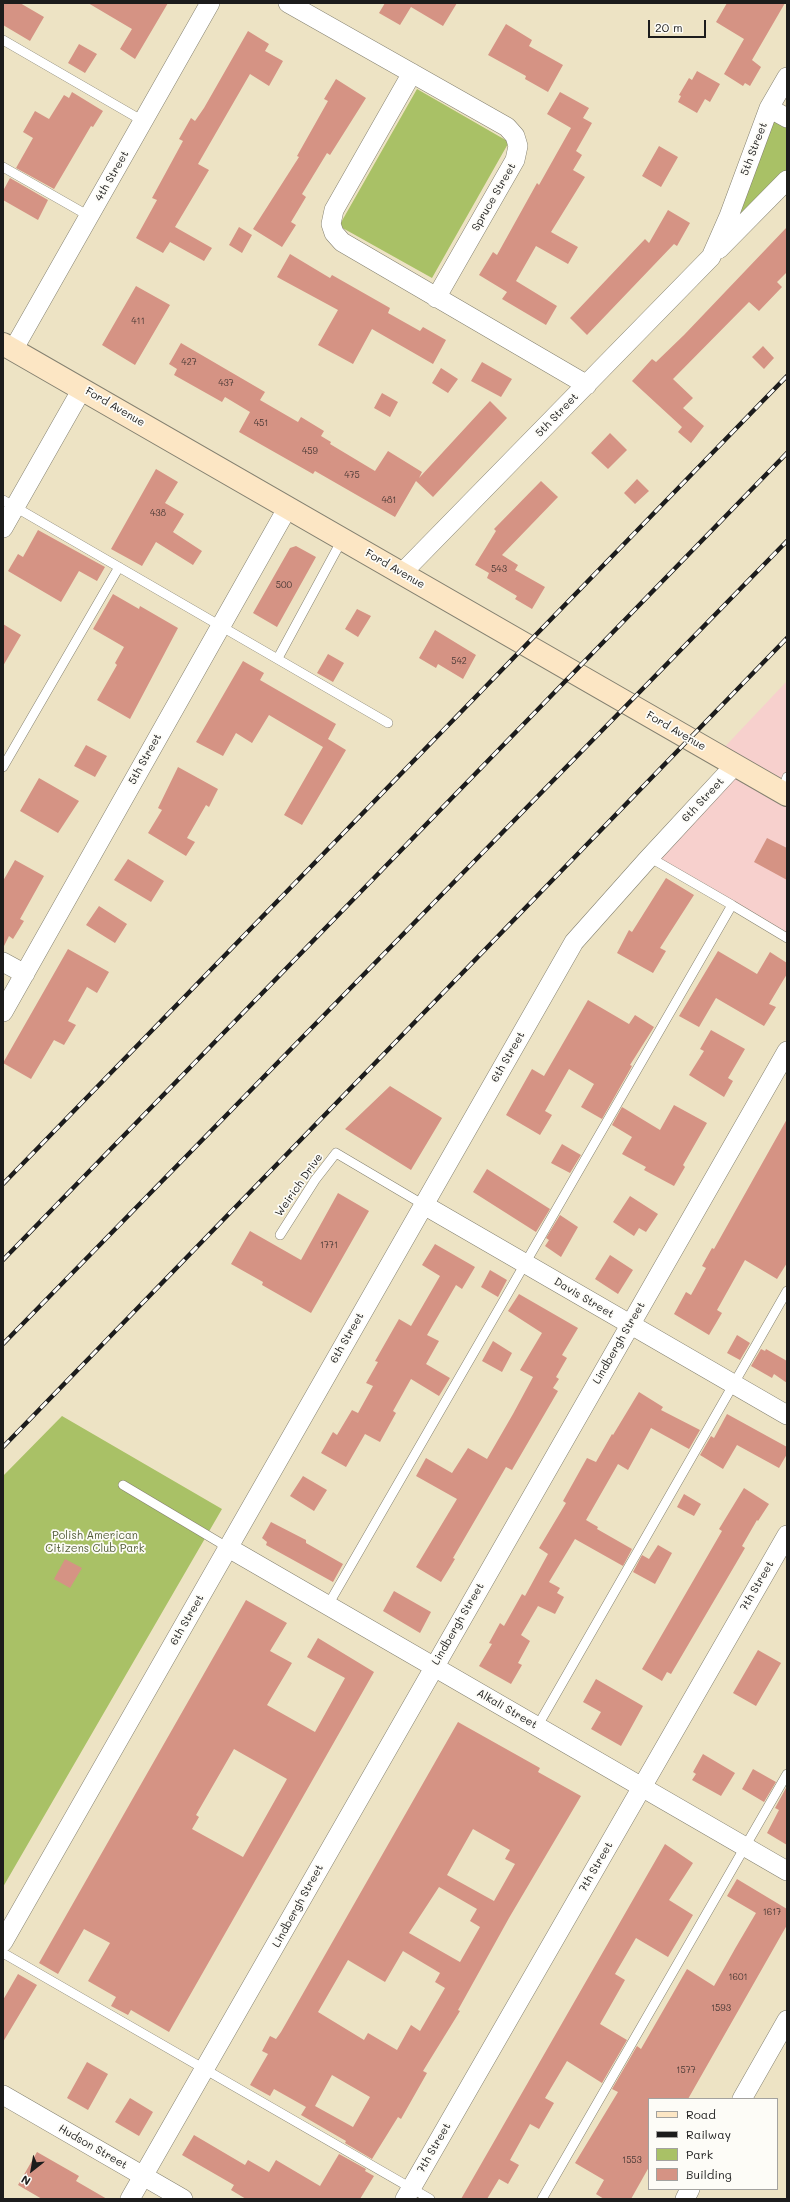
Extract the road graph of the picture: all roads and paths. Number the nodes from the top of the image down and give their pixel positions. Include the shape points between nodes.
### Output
1 (210, 3) edge
2 (288, 3) edge
3 (3, 40) edge
4 (412, 73) junction
5 (787, 77) edge
6 (769, 108) junction
7 (787, 118) edge
8 (143, 121) junction
9 (3, 167) edge
10 (787, 180) edge
11 (89, 216) junction
12 (711, 257) junction
13 (436, 298) junction
14 (8, 347) edge
15 (587, 385) junction
16 (82, 388) junction
17 (9, 503) edge
18 (288, 507) junction
19 (3, 528) edge
20 (343, 538) junction
21 (119, 567) junction
22 (402, 573) junction
23 (221, 625) junction
24 (278, 658) junction
25 (388, 723) dead end
26 (734, 765) junction
27 (3, 767) edge
28 (785, 788) edge
29 (649, 858) junction
30 (732, 905) junction
31 (787, 938) edge
32 (3, 962) edge
33 (25, 974) junction
34 (3, 1012) edge
35 (787, 1051) edge
36 (424, 1204) junction
37 (280, 1235) dead end
38 (526, 1263) junction
39 (787, 1291) edge
40 (629, 1325) junction
41 (734, 1383) junction
42 (787, 1414) edge
43 (123, 1485) dead end
44 (787, 1535) edge
45 (227, 1547) junction
46 (328, 1605) junction
47 (434, 1666) junction
48 (538, 1726) junction
49 (787, 1774) edge
50 (641, 1788) junction
51 (745, 1847) junction
52 (787, 1871) edge
53 (3, 1942) edge
54 (3, 1953) edge
55 (787, 2020) edge
56 (205, 2070) junction
57 (3, 2096) edge
58 (743, 2098) edge
59 (143, 2176) junction
60 (690, 2190) edge
61 (408, 2194) edge
62 (130, 2199) edge
63 (183, 2199) edge
64 (430, 2199) edge
65 (542, 2199) edge
66 (685, 2199) edge

1 - 8 street, 4th Street
2 - 4 street, Spruce Street
3 - 8 lane
4 - 13 street via 334,210 332,224 334,233 342,242
4 - 13 street, Spruce Street via 507,127 515,136 518,146 515,160
5 - 6 street, 5th Street
6 - 7 street, 5th Street
6 - 12 street, 5th Street
8 - 11 street, 4th Street
9 - 11 lane
10 - 12 street, 5th Street
11 - 14 street, 4th Street
12 - 15 street, 5th Street
13 - 15 street
14 - 16 main road, Ford Avenue
15 - 22 street, 5th Street
16 - 17 street
16 - 18 main road, Ford Avenue
17 - 19 street
17 - 21 lane
18 - 20 main road, Ford Avenue
18 - 23 street, 5th Street
20 - 22 main road, Ford Avenue
20 - 24 lane
21 - 23 lane
21 - 27 lane
22 - 26 main road, Ford Avenue
23 - 24 lane
23 - 33 street, 5th Street
24 - 25 lane
26 - 28 main road, Ford Avenue
26 - 29 street, 6th Street
29 - 30 lane
29 - 36 street, 6th Street via 574,942
30 - 31 lane
30 - 38 lane
32 - 33 street
33 - 34 street, 5th Street
35 - 40 street, Lindbergh Street
36 - 37 lane, Weirich Drive via 336,1153 315,1180
36 - 38 street, Davis Street
36 - 45 street, 6th Street
38 - 40 street, Davis Street
38 - 46 lane
39 - 41 lane
40 - 41 street, Davis Street
40 - 47 street, Lindbergh Street
41 - 42 street, Davis Street
41 - 48 lane
43 - 45 lane
44 - 50 street, 7th Street
45 - 46 street, Alkali Street
45 - 53 street, 6th Street
46 - 47 street, Alkali Street
47 - 48 street, Alkali Street
47 - 56 street, Lindbergh Street
48 - 50 street, Alkali Street
49 - 51 lane
50 - 51 street, Alkali Street
50 - 61 street, 7th Street
51 - 52 street, Alkali Street
51 - 65 lane
54 - 56 lane
55 - 58 street
56 - 59 street, Lindbergh Street
56 - 61 lane
57 - 59 street, Hudson Street
59 - 62 street, Lindbergh Street
59 - 63 street, Hudson Street
60 - 66 street
61 - 64 lane

